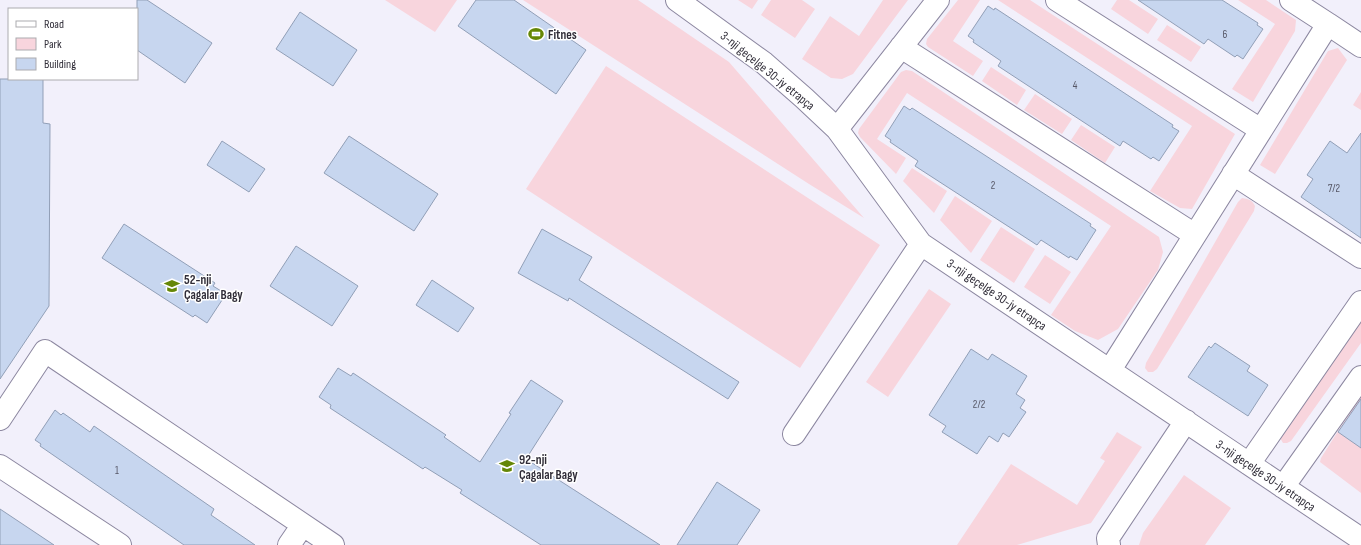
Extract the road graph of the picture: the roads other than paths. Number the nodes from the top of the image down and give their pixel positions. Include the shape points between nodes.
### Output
1 (677, 0) edge
2 (938, 0) edge
3 (1057, 0) edge
4 (1291, 0) edge
5 (1328, 24) junction
6 (1359, 40) edge
7 (901, 47) junction
8 (837, 129) junction
9 (1261, 130) junction
10 (1233, 174) junction
11 (1195, 235) junction
12 (921, 244) junction
13 (1361, 258) edge
14 (1361, 302) edge
15 (1110, 370) junction
16 (1361, 377) edge
17 (0, 418) edge
18 (1186, 422) junction
19 (794, 434) dead end
20 (1249, 464) junction
21 (0, 466) edge
22 (1283, 487) junction
23 (302, 526) junction
24 (1361, 539) edge
25 (120, 545) edge
26 (289, 545) edge
27 (333, 545) edge
28 (1109, 545) edge

1 - 8 street, 3-nji geçelge 30-jy etrapça via 764,63
2 - 7 street
3 - 9 street
4 - 5 street
5 - 6 street
5 - 9 street
7 - 8 street
7 - 11 street
8 - 12 street, 3-nji geçelge 30-jy etrapça
9 - 10 street
10 - 11 street
10 - 13 street
11 - 15 street
12 - 15 street, 3-nji geçelge 30-jy etrapça
12 - 19 street
14 - 20 street
15 - 18 street, 3-nji geçelge 30-jy etrapça
16 - 22 street
17 - 23 street via 45,351
18 - 20 street, 3-nji geçelge 30-jy etrapça
18 - 28 street via 1108,538
20 - 22 street, 3-nji geçelge 30-jy etrapça
21 - 25 street
22 - 24 street, 3-nji geçelge 30-jy etrapça
23 - 26 street
23 - 27 street

